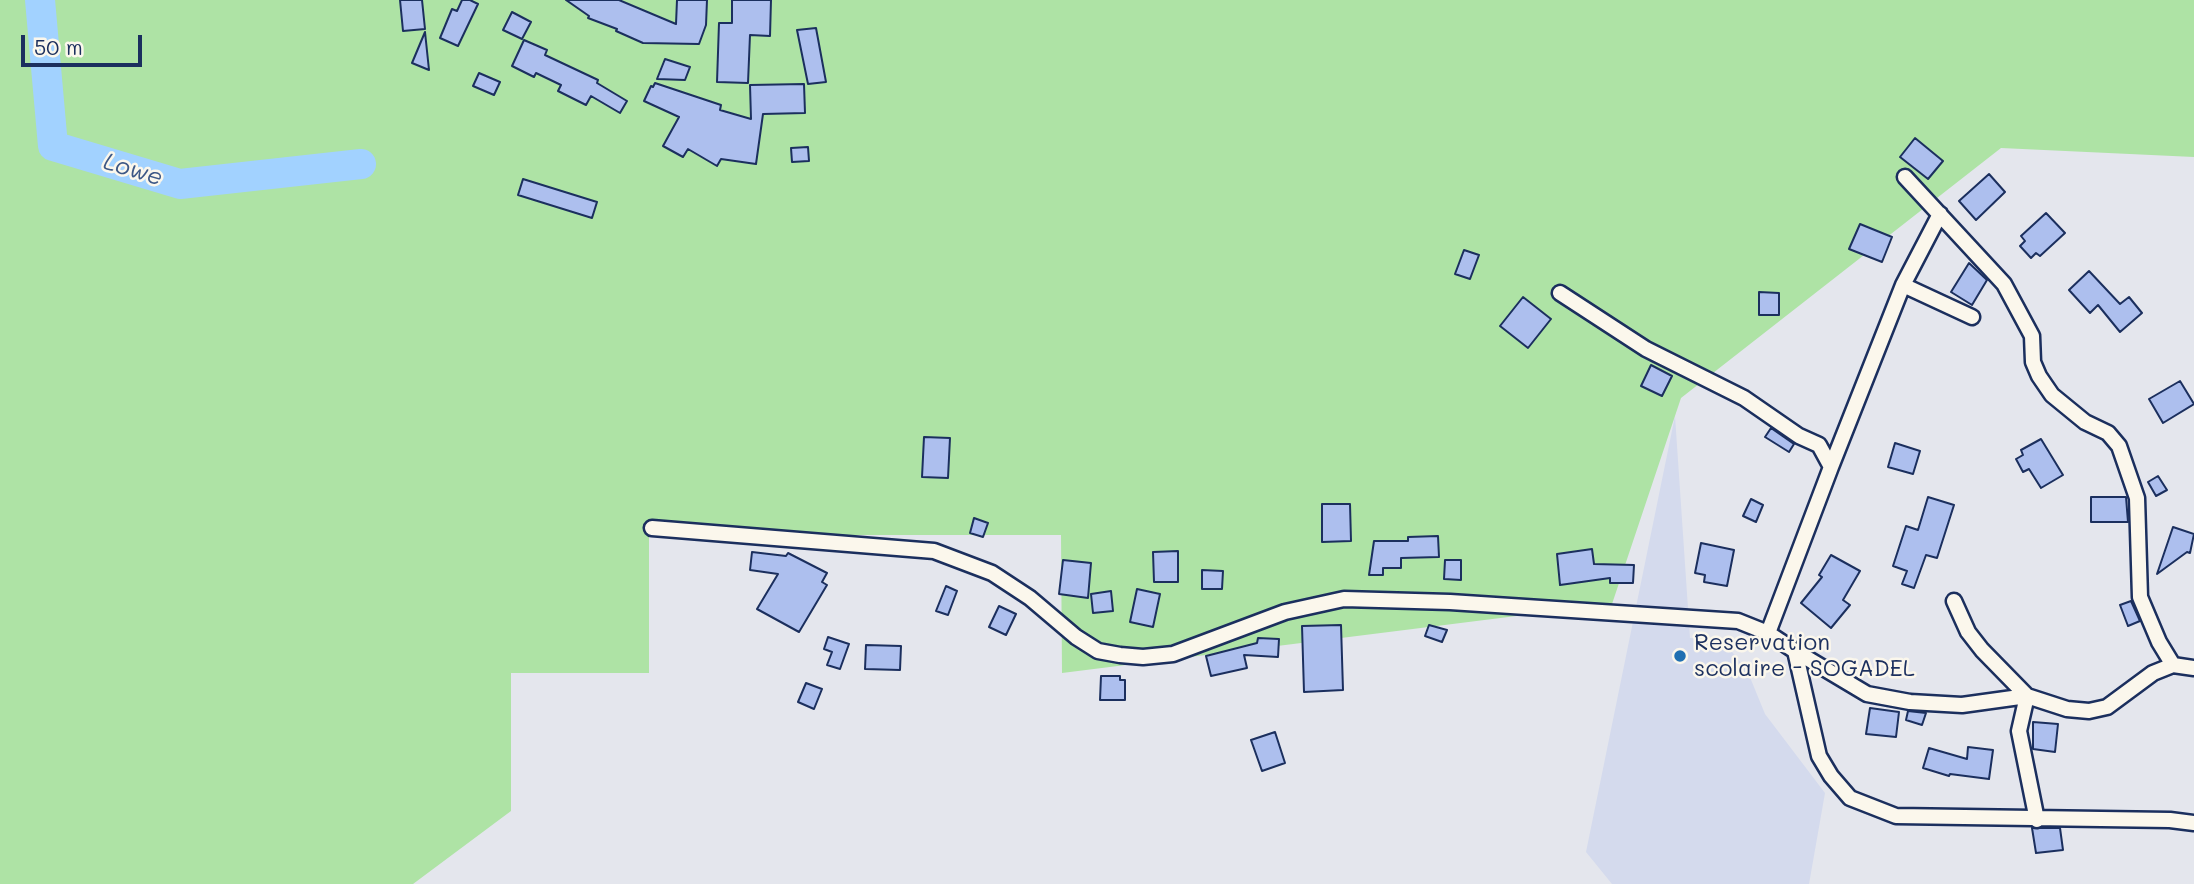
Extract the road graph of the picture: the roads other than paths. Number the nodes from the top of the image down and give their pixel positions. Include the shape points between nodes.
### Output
1 (1905, 177) dead end
2 (1940, 214) junction
3 (1903, 285) junction
4 (1560, 293) dead end
5 (1972, 317) dead end
6 (1831, 467) junction
7 (652, 528) dead end
8 (1954, 601) dead end
9 (1768, 633) junction
10 (1795, 651) junction
11 (2174, 665) junction
12 (2194, 668) edge
13 (2027, 696) junction
14 (2038, 820) junction
15 (2194, 823) edge

1 - 2 street
2 - 3 street
2 - 11 street via 2004,284 2032,335 2033,362 2052,395 2085,422 2108,433 2123,454 2137,498 2140,597
3 - 5 street
3 - 6 street
4 - 6 street via 1646,349 1744,398 1819,445
6 - 9 street
7 - 9 street via 934,551 992,573 1076,637 1098,651 1120,655 1172,654 1285,612 1344,599 1738,621
8 - 13 street via 1968,632
9 - 10 street
10 - 13 street via 1867,694 1962,705
10 - 14 street via 1819,756 1850,797 1896,816
11 - 12 street
11 - 13 street via 2153,673 2098,710 2067,709
13 - 14 street via 2019,731
14 - 15 street

